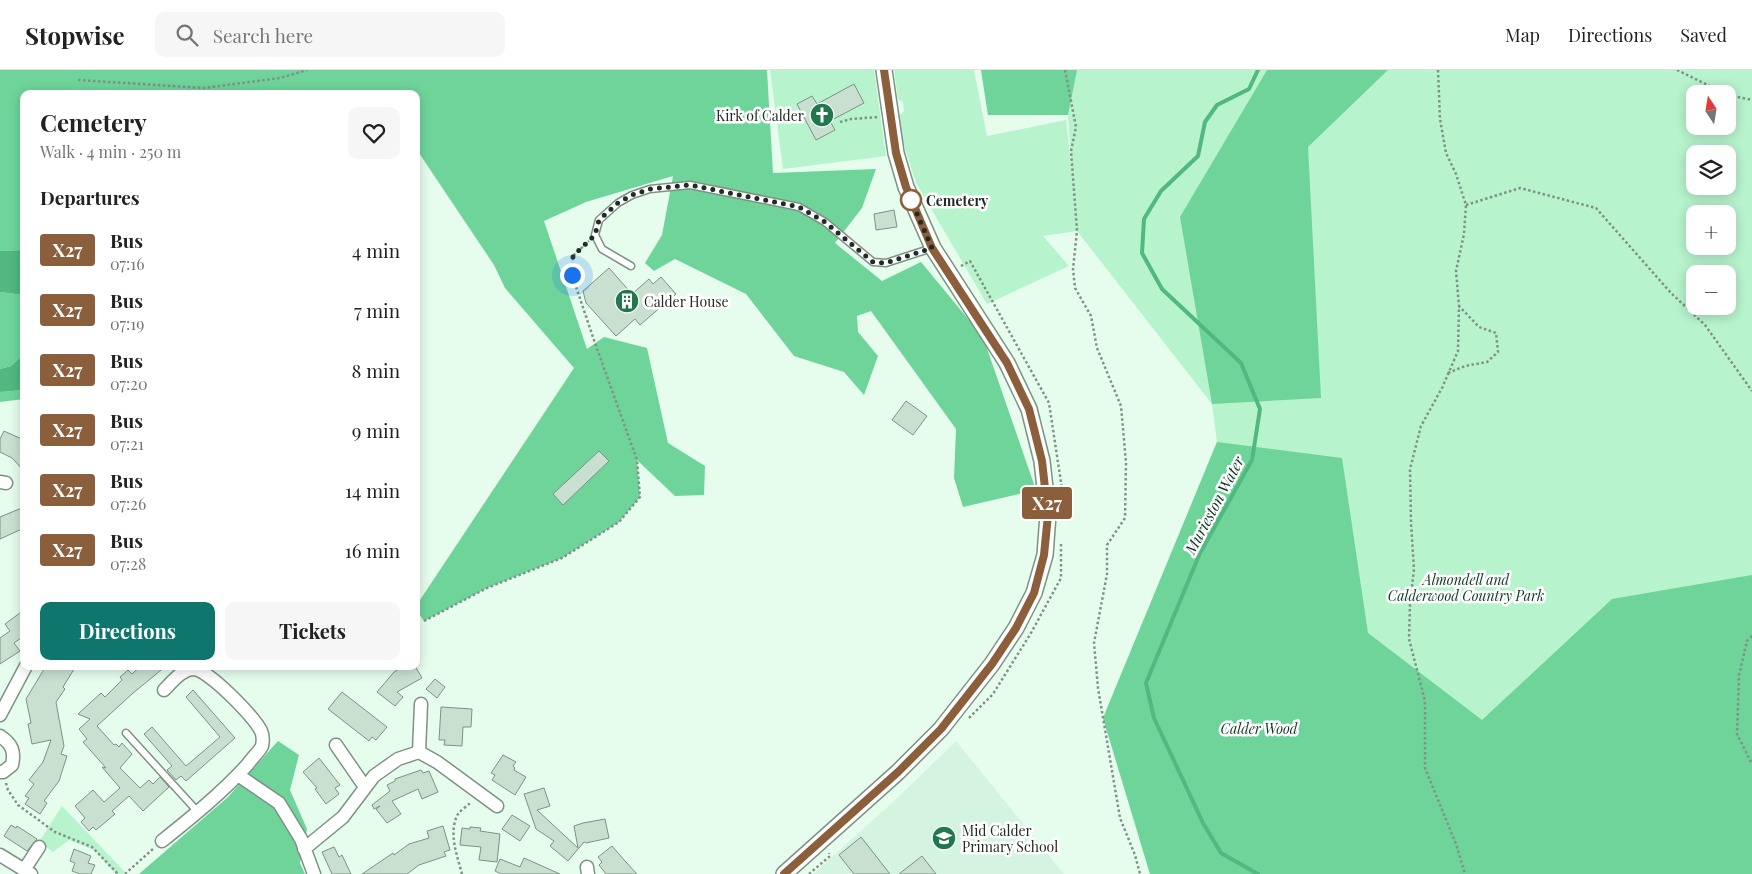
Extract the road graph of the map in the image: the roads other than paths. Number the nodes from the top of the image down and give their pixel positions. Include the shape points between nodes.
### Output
1 (884, 70) edge
2 (932, 248) junction
3 (631, 266) dead end
4 (24, 670) edge
5 (185, 670) edge
6 (198, 670) edge
7 (164, 690) dead end
8 (421, 704) dead end
9 (0, 716) edge
10 (126, 733) dead end
11 (0, 736) edge
12 (336, 745) dead end
13 (418, 752) junction
14 (1, 772) edge
15 (238, 775) junction
16 (365, 787) junction
17 (497, 806) dead end
18 (198, 812) junction
19 (162, 841) road end
20 (39, 847) dead end
21 (304, 849) junction
22 (0, 855) edge
23 (27, 872) edge
24 (314, 874) edge
25 (784, 874) edge

1 - 2 street via 896,153 906,187
2 - 3 lane via 886,263 873,262 825,222 799,207 690,185 650,189 632,195 599,220 595,235 602,250
2 - 25 street via 1007,363 1029,409 1042,461 1048,515 1044,555 1034,593 1016,628 941,729
4 - 9 street
5 - 7 street
6 - 15 street via 234,698 261,731 261,748
8 - 13 street
10 - 18 lane
11 - 14 street via 9,742 14,754 12,765
12 - 16 street
13 - 16 street via 398,759 374,776
13 - 17 street via 437,762 475,797
15 - 18 street
15 - 21 street via 279,803
16 - 21 street via 343,816
18 - 19 street
20 - 23 street
21 - 24 street
22 - 23 street

